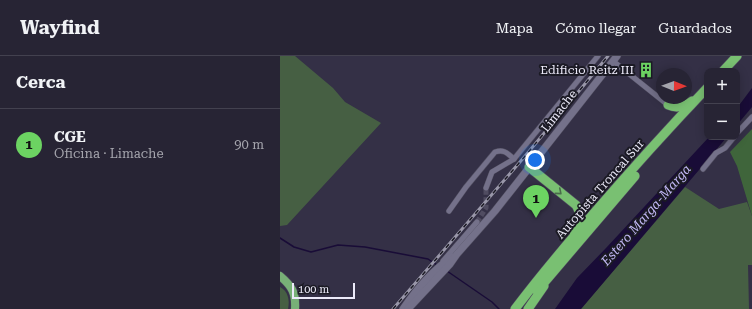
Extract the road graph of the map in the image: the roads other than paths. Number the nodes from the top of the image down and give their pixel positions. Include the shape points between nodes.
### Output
1 (598, 56) edge
2 (737, 56) edge
3 (745, 56) edge
4 (615, 58) edge
5 (726, 68) edge
6 (735, 68) edge
7 (704, 93) edge
8 (704, 94) edge
9 (704, 94) edge
10 (668, 105) joint
11 (752, 117) edge
12 (740, 130) edge
13 (732, 140) edge
14 (514, 158) junction
15 (529, 167) junction
16 (703, 169) dead end
17 (486, 188) tunnel mouth
18 (449, 211) dead end
19 (477, 222) tunnel mouth
20 (568, 243) junction
21 (444, 264) junction
22 (559, 264) junction
23 (437, 275) junction
24 (280, 276) edge
25 (280, 285) edge
26 (518, 308) edge
27 (291, 309) edge
28 (295, 309) edge
29 (403, 309) edge
30 (408, 309) edge
31 (528, 309) edge

1 - 14 street, Limache
2 - 5 highway
3 - 6 highway
4 - 10 street
4 - 15 main road, Limache
7 - 10 highway via 684,106
8 - 20 highway, Autopista Troncal Sur via 655,144
9 - 22 highway, Autopista Troncal Sur
11 - 12 street
13 - 16 street
14 - 17 street, Limache via 492,172
14 - 18 street via 506,152 495,152
15 -> 20 highway via 577,208 579,222
15 - 21 main road, Limache via 495,211 457,254
19 - 21 street, Limache
20 - 26 highway, Autopista Troncal Sur
21 - 23 main road, Limache
22 - 26 highway, Autopista Troncal Sur
22 - 31 highway
23 - 29 main road, Limache via 418,289
23 - 30 main road, Limache
24 - 28 highway via 293,289
25 - 27 highway via 287,288 290,293

